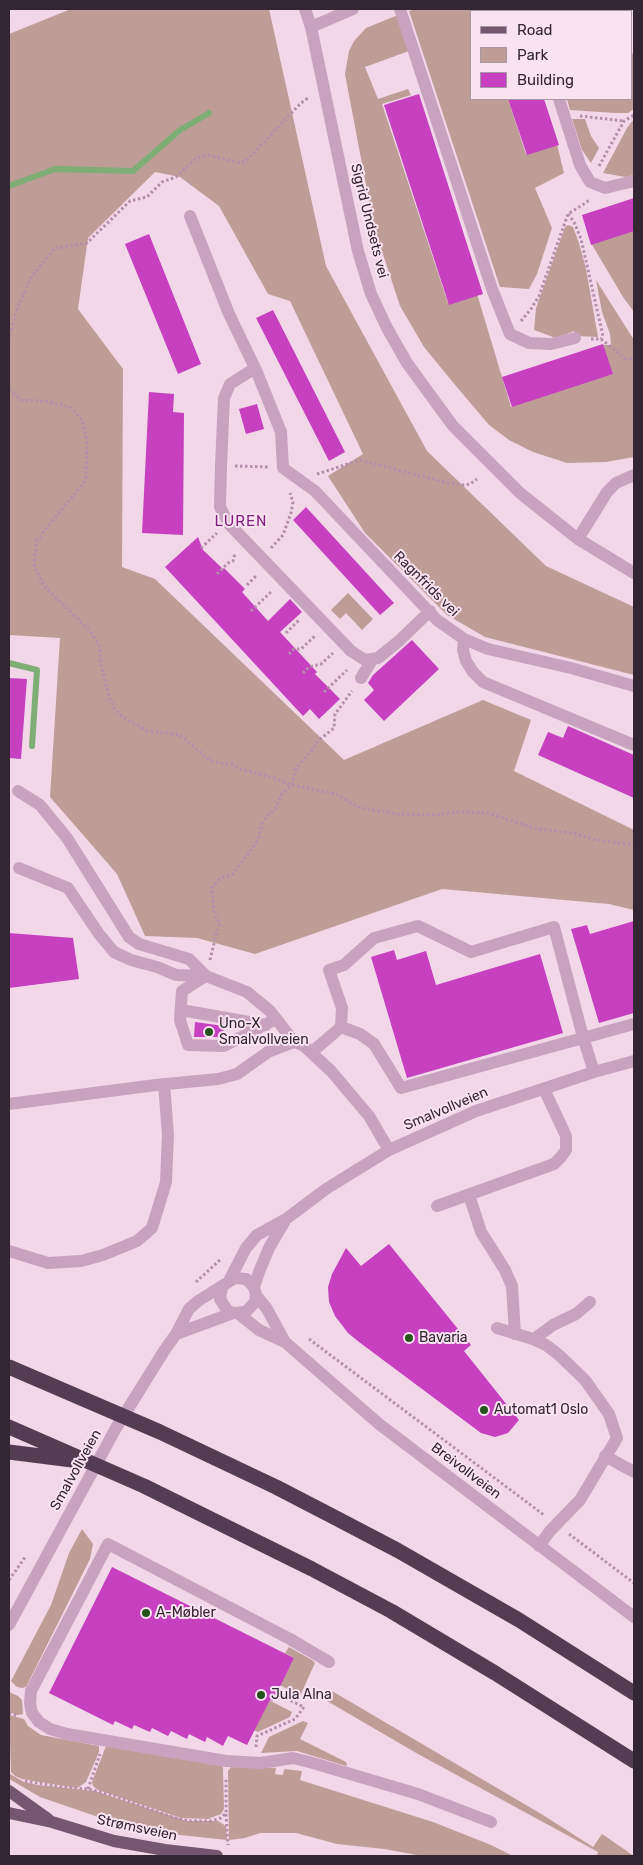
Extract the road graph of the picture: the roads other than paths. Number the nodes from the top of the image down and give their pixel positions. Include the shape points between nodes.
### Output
1 (305, 9) edge
2 (353, 9) edge
3 (400, 9) edge
4 (311, 27) junction
5 (559, 100) edge
6 (634, 181) edge
7 (190, 216) dead end
8 (575, 338) dead end
9 (256, 370) junction
10 (634, 475) edge
11 (578, 539) junction
12 (634, 573) edge
13 (430, 611) junction
14 (464, 639) junction
15 (366, 659) junction
16 (361, 678) road end
17 (634, 686) edge
18 (634, 745) edge
19 (18, 791) dead end
20 (19, 868) dead end
21 (206, 976) junction
22 (181, 1010) junction
23 (271, 1022) junction
24 (634, 1024) edge
25 (341, 1027) junction
26 (583, 1037) junction
27 (294, 1042) junction
28 (312, 1052) junction
29 (634, 1061) edge
30 (594, 1072) junction
31 (160, 1085) junction
32 (544, 1089) junction
33 (9, 1104) edge
34 (388, 1150) junction
35 (469, 1195) junction
36 (437, 1206) dead end
37 (286, 1219) junction
38 (9, 1251) edge
39 (226, 1283) junction
40 (255, 1291) junction
41 (590, 1302) dead end
42 (236, 1313) junction
43 (497, 1328) dead end
44 (176, 1334) junction
45 (515, 1334) junction
46 (534, 1340) junction
47 (285, 1342) junction
48 (9, 1367) edge
49 (9, 1428) edge
50 (9, 1452) edge
51 (605, 1456) junction
52 (94, 1463) junction
53 (634, 1472) edge
54 (539, 1546) junction
55 (634, 1616) edge
56 (9, 1625) edge
57 (329, 1662) dead end
58 (634, 1693) edge
59 (634, 1761) edge
60 (9, 1791) edge
61 (9, 1813) edge
62 (52, 1822) junction
63 (491, 1822) dead end
64 (217, 1856) edge

1 - 4 street, Sigrid Undsets vei
2 - 4 street
3 - 8 street via 492,289 510,334 528,343 551,344
4 - 11 street, Sigrid Undsets vei via 358,251 387,328 407,363 453,426 520,493
5 - 6 street via 580,165 594,184 604,188
7 - 9 street via 229,314
9 - 13 street, Ragnfrids vei via 282,432 283,468 315,491
9 - 15 street via 230,384 224,398 220,507 228,523 246,544 344,644
10 - 11 street via 616,483 607,492
11 - 12 street, Sigrid Undsets vei
13 - 14 street, Ragnfrids vei
13 - 15 street via 378,658
14 - 17 street, Ragnfrids vei via 488,649
14 - 18 street via 466,661 483,682
15 - 16 street
19 - 21 street via 40,805 67,838 129,937 139,944 190,959
20 - 21 street via 68,888 114,952 176,975
21 - 22 street via 182,991
21 - 23 street via 247,992 270,1010
22 - 23 street
22 - 23 street via 180,1020 188,1046 224,1046
23 - 27 street
24 - 26 street
25 - 26 street via 374,1044 402,1088
25 - 26 street via 342,1008 329,970 344,965 374,938 418,926 471,952 554,927
25 - 28 street
26 - 30 street
27 - 28 street
27 - 31 street via 268,1052 237,1074
28 - 34 street via 369,1116
29 - 30 street, Smalvollveien
30 - 32 street, Smalvollveien
31 - 33 street
31 - 38 street via 168,1135 166,1182 152,1228 136,1241 81,1261 48,1263
32 - 34 street, Smalvollveien via 476,1111
32 - 35 street via 566,1136 566,1150 554,1164
34 - 37 street, Smalvollveien
35 - 36 street
35 - 45 street via 480,1232 512,1286
37 - 39 street, Smalvollveien via 257,1234
37 - 40 street, Smalvollveien via 258,1272
39 - 40 street via 246,1279
39 - 42 street via 220,1299 227,1310
39 - 44 street, Smalvollveien via 189,1309
40 - 42 street, Smalvollveien via 252,1308
40 - 47 street, Breivollveien
41 - 46 street
42 - 44 street, Smalvollveien
42 - 47 street, Breivollveien via 259,1330
43 - 45 street
44 - 56 street, Smalvollveien via 116,1428
45 - 46 street
46 - 51 street via 559,1355 585,1380 609,1414 618,1438
47 - 54 street, Breivollveien via 378,1424
48 - 58 highway via 160,1432 398,1550 519,1620
49 - 52 highway
50 - 52 highway
51 - 53 street
51 - 54 street via 580,1500
52 - 59 highway via 238,1531 390,1611 548,1705
54 - 55 street, Breivollveien
57 - 63 street via 290,1638 108,1544 32,1691 30,1703 39,1722 67,1734 226,1761 253,1763 293,1758 418,1794
60 - 62 main road, Strømsveien
61 - 62 main road, Strømsveien
62 - 64 main road, Strømsveien via 123,1842

